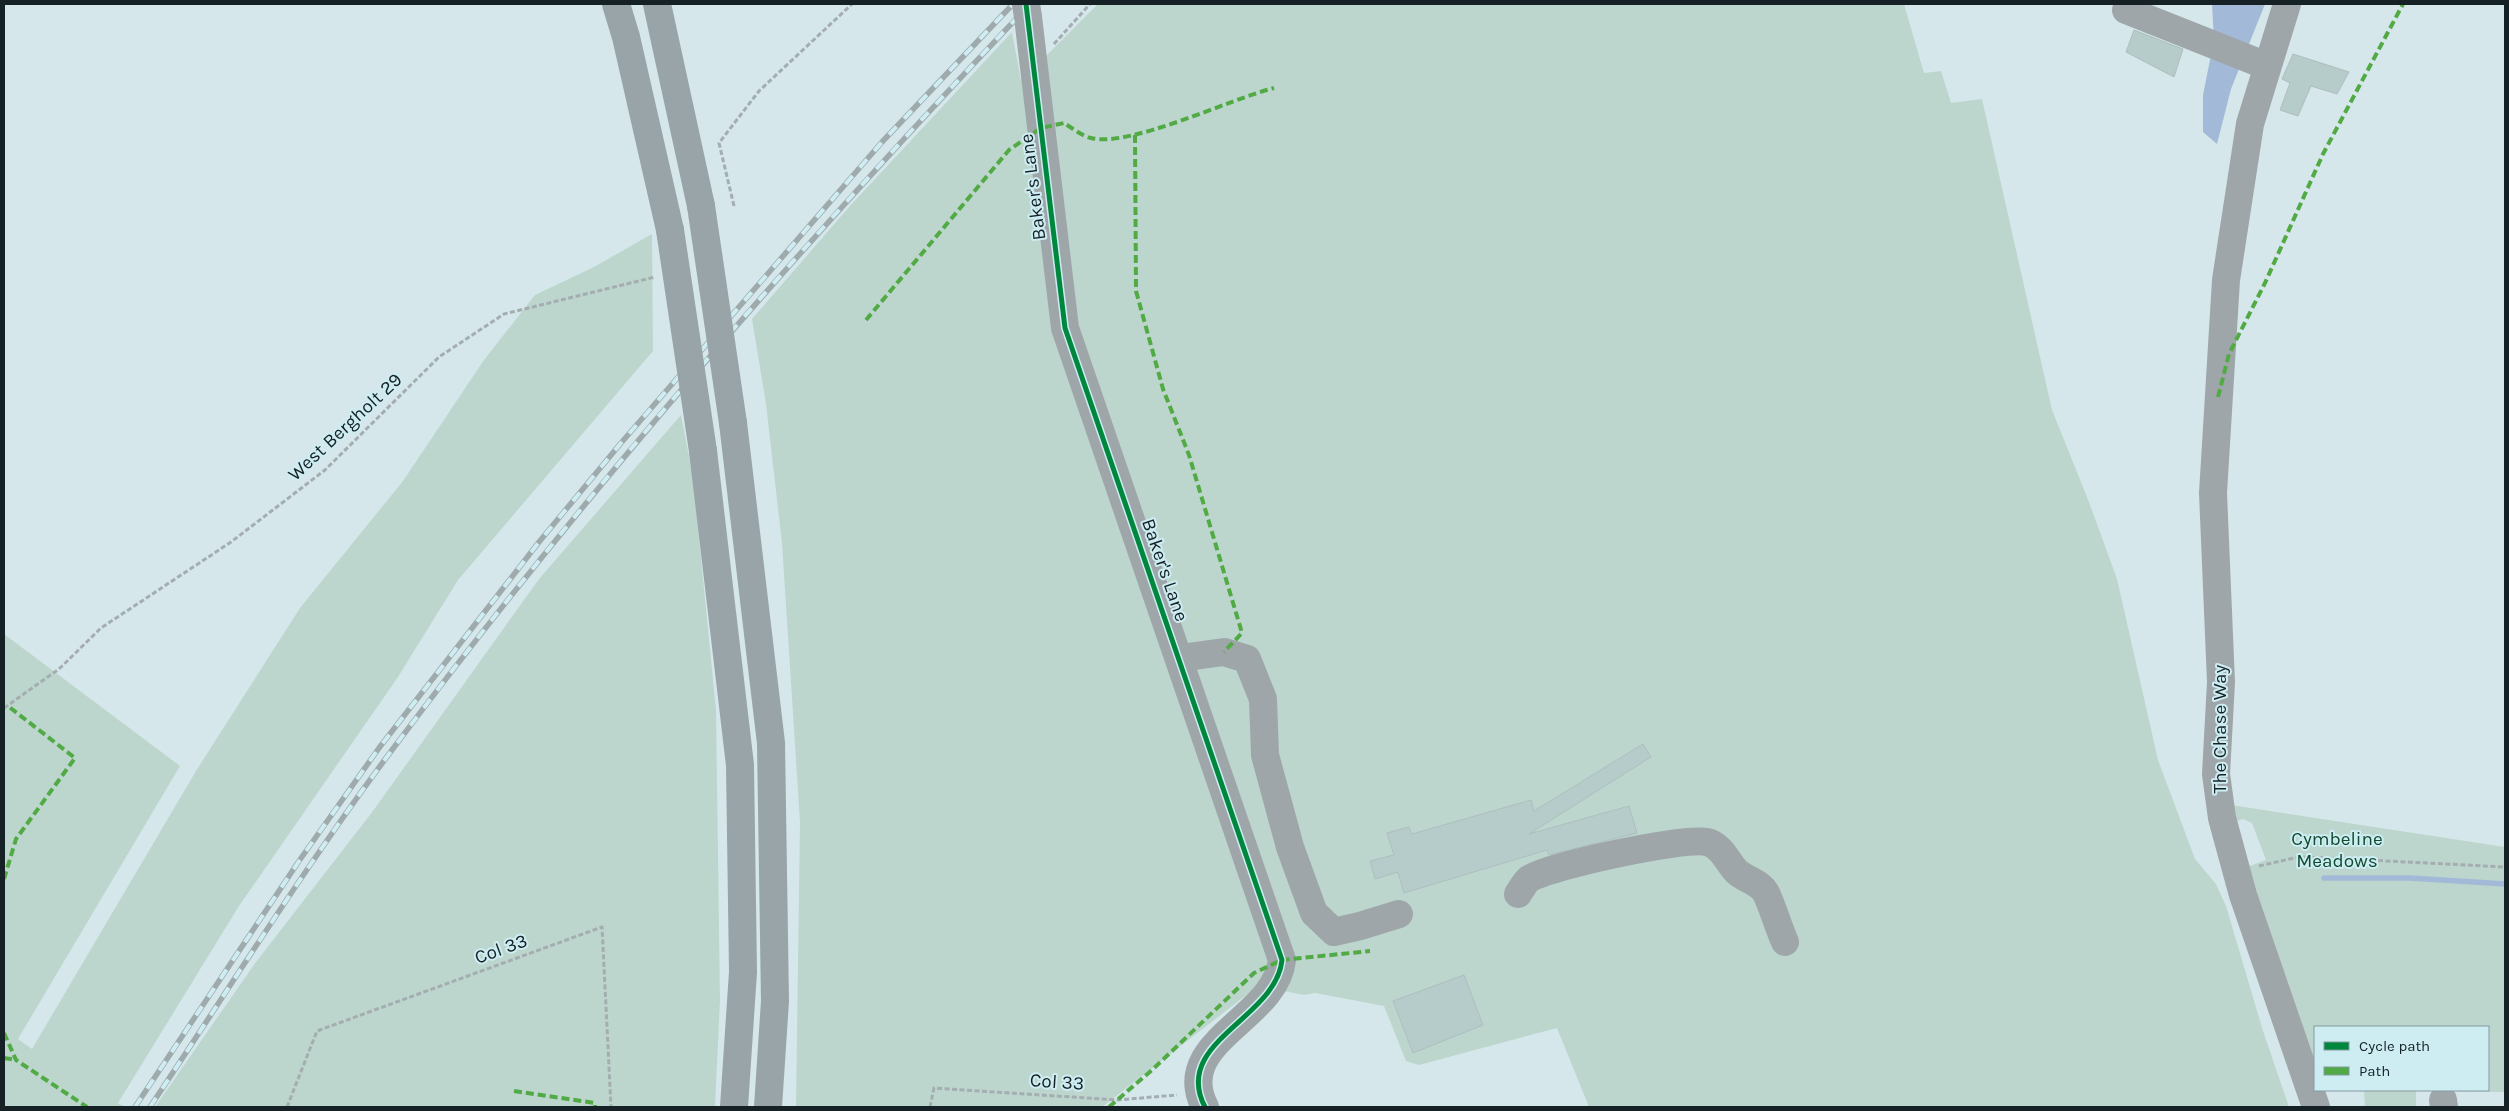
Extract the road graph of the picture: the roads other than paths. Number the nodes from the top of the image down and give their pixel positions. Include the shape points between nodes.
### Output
1 (616, 4) edge
2 (657, 4) edge
3 (2287, 4) edge
4 (1028, 10) edge
5 (2126, 10) dead end
6 (2267, 66) junction
7 (1180, 658) junction
8 (1518, 894) dead end
9 (1399, 914) dead end
10 (1785, 942) dead end
11 (1201, 1100) edge
12 (734, 1107) edge
13 (768, 1107) edge
14 (2316, 1107) edge

1 - 12 highway, bridge via 670,230 703,451 740,765 743,972
2 - 13 highway, bridge via 701,206 733,423 772,743 775,1001
3 - 6 street, The Chase Way
4 - 7 street, Baker's Lane via 1065,328
5 - 6 street
6 - 14 street, The Chase Way via 2250,124 2226,280 2213,493 2221,682 2216,774 2222,818 2244,895
7 - 9 street via 1224,652 1247,659 1263,698 1265,755 1290,847 1314,913 1334,932
7 - 11 street, Baker's Lane via 1282,960 1272,988 1204,1057 1197,1075
8 - 10 street via 1529,880 1573,865 1670,843 1708,842 1722,852 1736,871 1765,891

